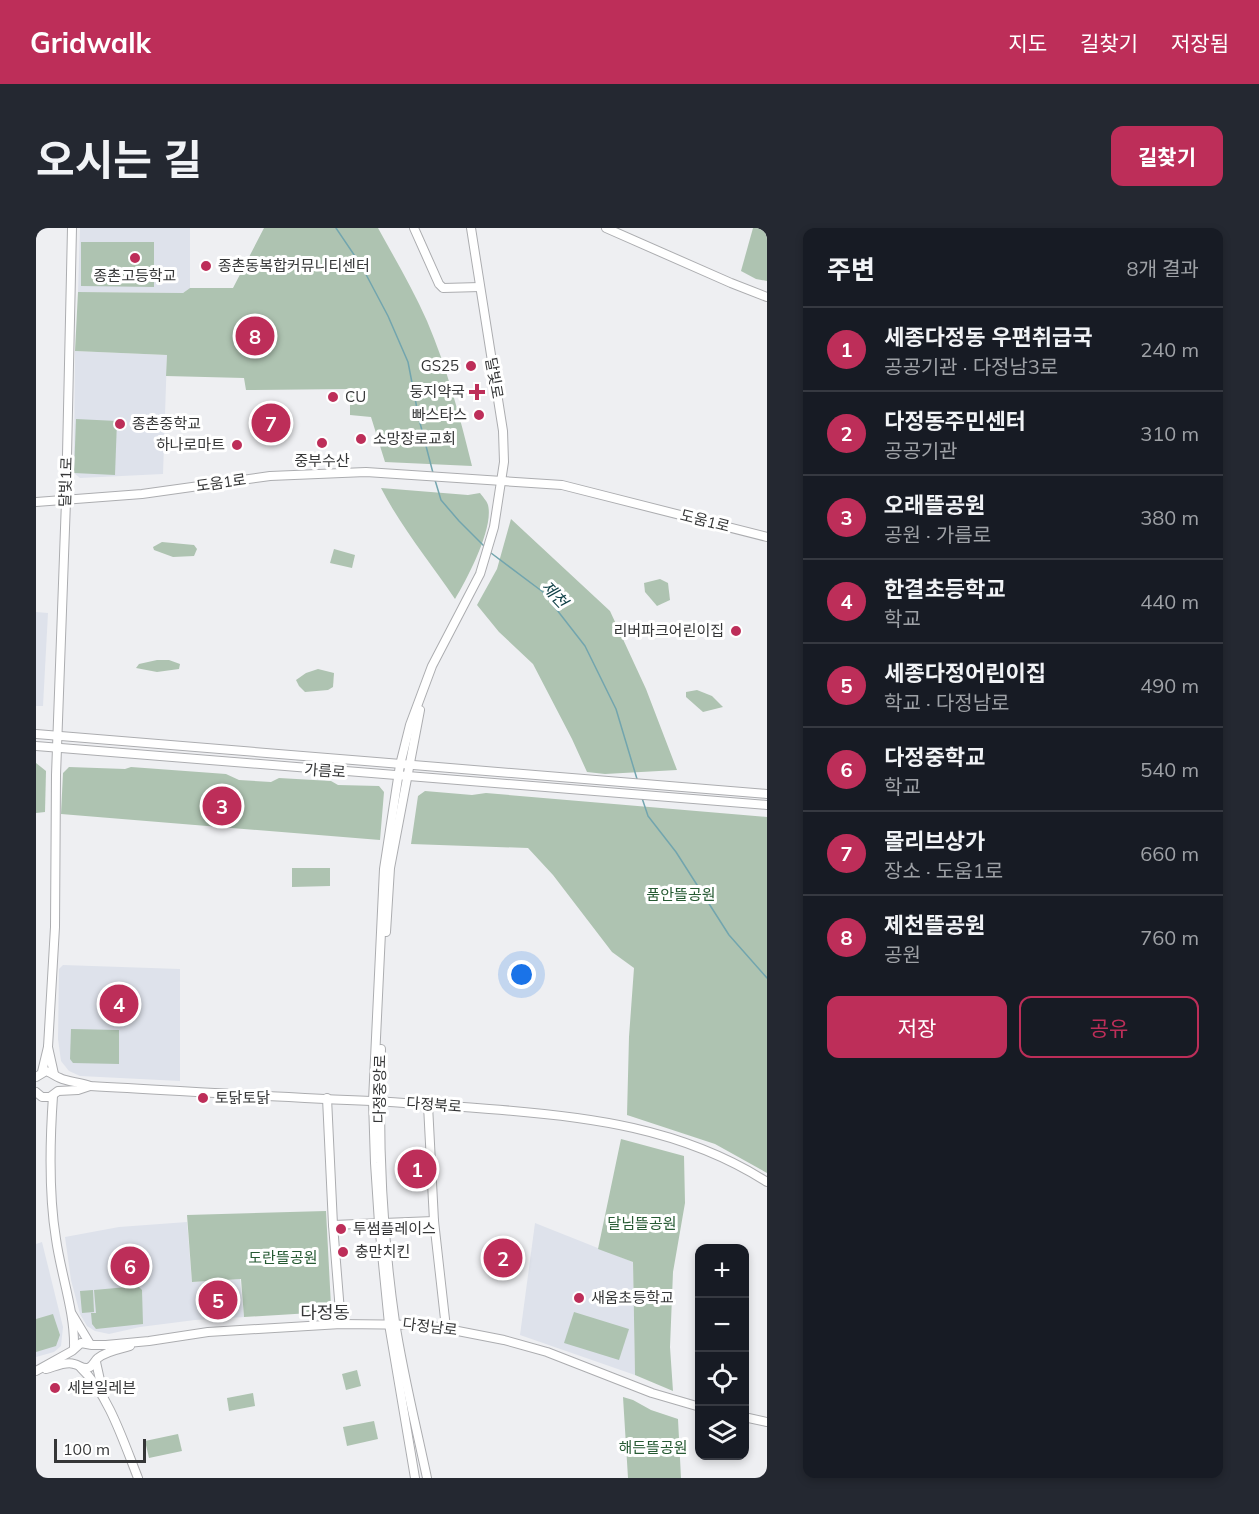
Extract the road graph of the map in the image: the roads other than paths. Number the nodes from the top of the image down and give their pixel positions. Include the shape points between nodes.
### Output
1 (72, 228) edge
2 (414, 228) edge
3 (471, 228) edge
4 (606, 228) edge
5 (480, 287) junction
6 (767, 297) edge
7 (502, 481) junction
8 (66, 501) junction
9 (36, 502) edge
10 (767, 537) edge
11 (421, 699) junction
12 (36, 734) edge
13 (57, 736) junction
14 (36, 746) edge
15 (57, 748) junction
16 (400, 765) junction
17 (410, 766) junction
18 (398, 776) junction
19 (408, 777) junction
20 (767, 794) edge
21 (767, 806) edge
22 (48, 1047) junction
23 (38, 1076) edge
24 (56, 1076) junction
25 (90, 1086) junction
26 (38, 1093) edge
27 (56, 1093) junction
28 (327, 1098) junction
29 (376, 1101) junction
30 (428, 1105) junction
31 (51, 1120) junction
32 (767, 1182) edge
33 (434, 1221) junction
34 (382, 1223) junction
35 (333, 1225) junction
36 (70, 1310) junction
37 (392, 1323) junction
38 (341, 1324) junction
39 (446, 1328) junction
40 (149, 1341) junction
41 (91, 1345) junction
42 (73, 1350) junction
43 (96, 1360) junction
44 (78, 1366) junction
45 (36, 1372) edge
46 (696, 1406) edge
47 (109, 1410) junction
48 (749, 1418) edge
49 (767, 1422) edge
50 (138, 1478) edge
51 (415, 1478) edge
52 (427, 1478) edge

1 - 8 street, 달빛1로
2 - 5 street via 443,288
3 - 5 street, 달빛로
4 - 6 street
5 - 7 street, 달빛로 via 503,431
7 - 8 street, 도움1로 via 366,472 270,476
7 - 10 street, 도움1로 via 562,485
7 - 11 street, 달빛로 via 480,574 432,666
8 - 9 street, 도움1로
8 - 13 street, 달빛1로
11 - 16 street
11 - 17 street, 다정중앙로
12 - 13 street, 가름로
13 - 15 street, 달빛1로
13 - 16 street, 가름로
14 - 15 street, 가름로
15 - 18 street, 가름로
15 - 22 street, 달빛1로 via 55,927
16 - 17 street, 가름로
16 - 18 street, 다정중앙로
17 - 19 street, 다정중앙로
17 - 20 street, 가름로
18 - 19 street, 가름로
18 - 29 street, 다정중앙로 via 384,869
19 - 21 street, 가름로
19 - 29 street, 다정중앙로 via 390,868
22 - 23 street
22 - 24 street
23 - 24 street
24 - 25 street
24 - 27 street via 60,1087
25 - 27 street
25 - 28 street, 다정북로
26 - 27 street
26 - 31 street
27 - 31 street
28 - 29 street, 다정북로
28 - 35 street
29 - 30 street, 다정북로
29 - 34 street, 다정중앙로
30 - 32 street, 다정북로 via 612,1122 720,1156
30 - 33 street
31 - 36 street via 54,1229
33 - 34 street
33 - 39 street
34 - 35 street
34 - 37 street, 다정중앙로
35 - 38 street
36 - 41 street
36 - 42 street
37 - 38 street, 다정남로
37 - 39 street, 다정남로
37 - 51 street, 다정중앙로
37 - 52 street, 다정중앙로
38 - 40 street, 다정남로 via 208,1332
39 - 46 street, 다정남로 via 547,1352 651,1393
40 - 41 street
40 - 43 street
41 - 42 street via 81,1343
41 - 43 street
42 - 44 street via 72,1360
42 - 45 street
43 - 44 street via 92,1366
43 - 47 street via 97,1376
44 - 45 street via 63,1364
44 - 47 street via 92,1378
47 - 50 street
48 - 49 street

